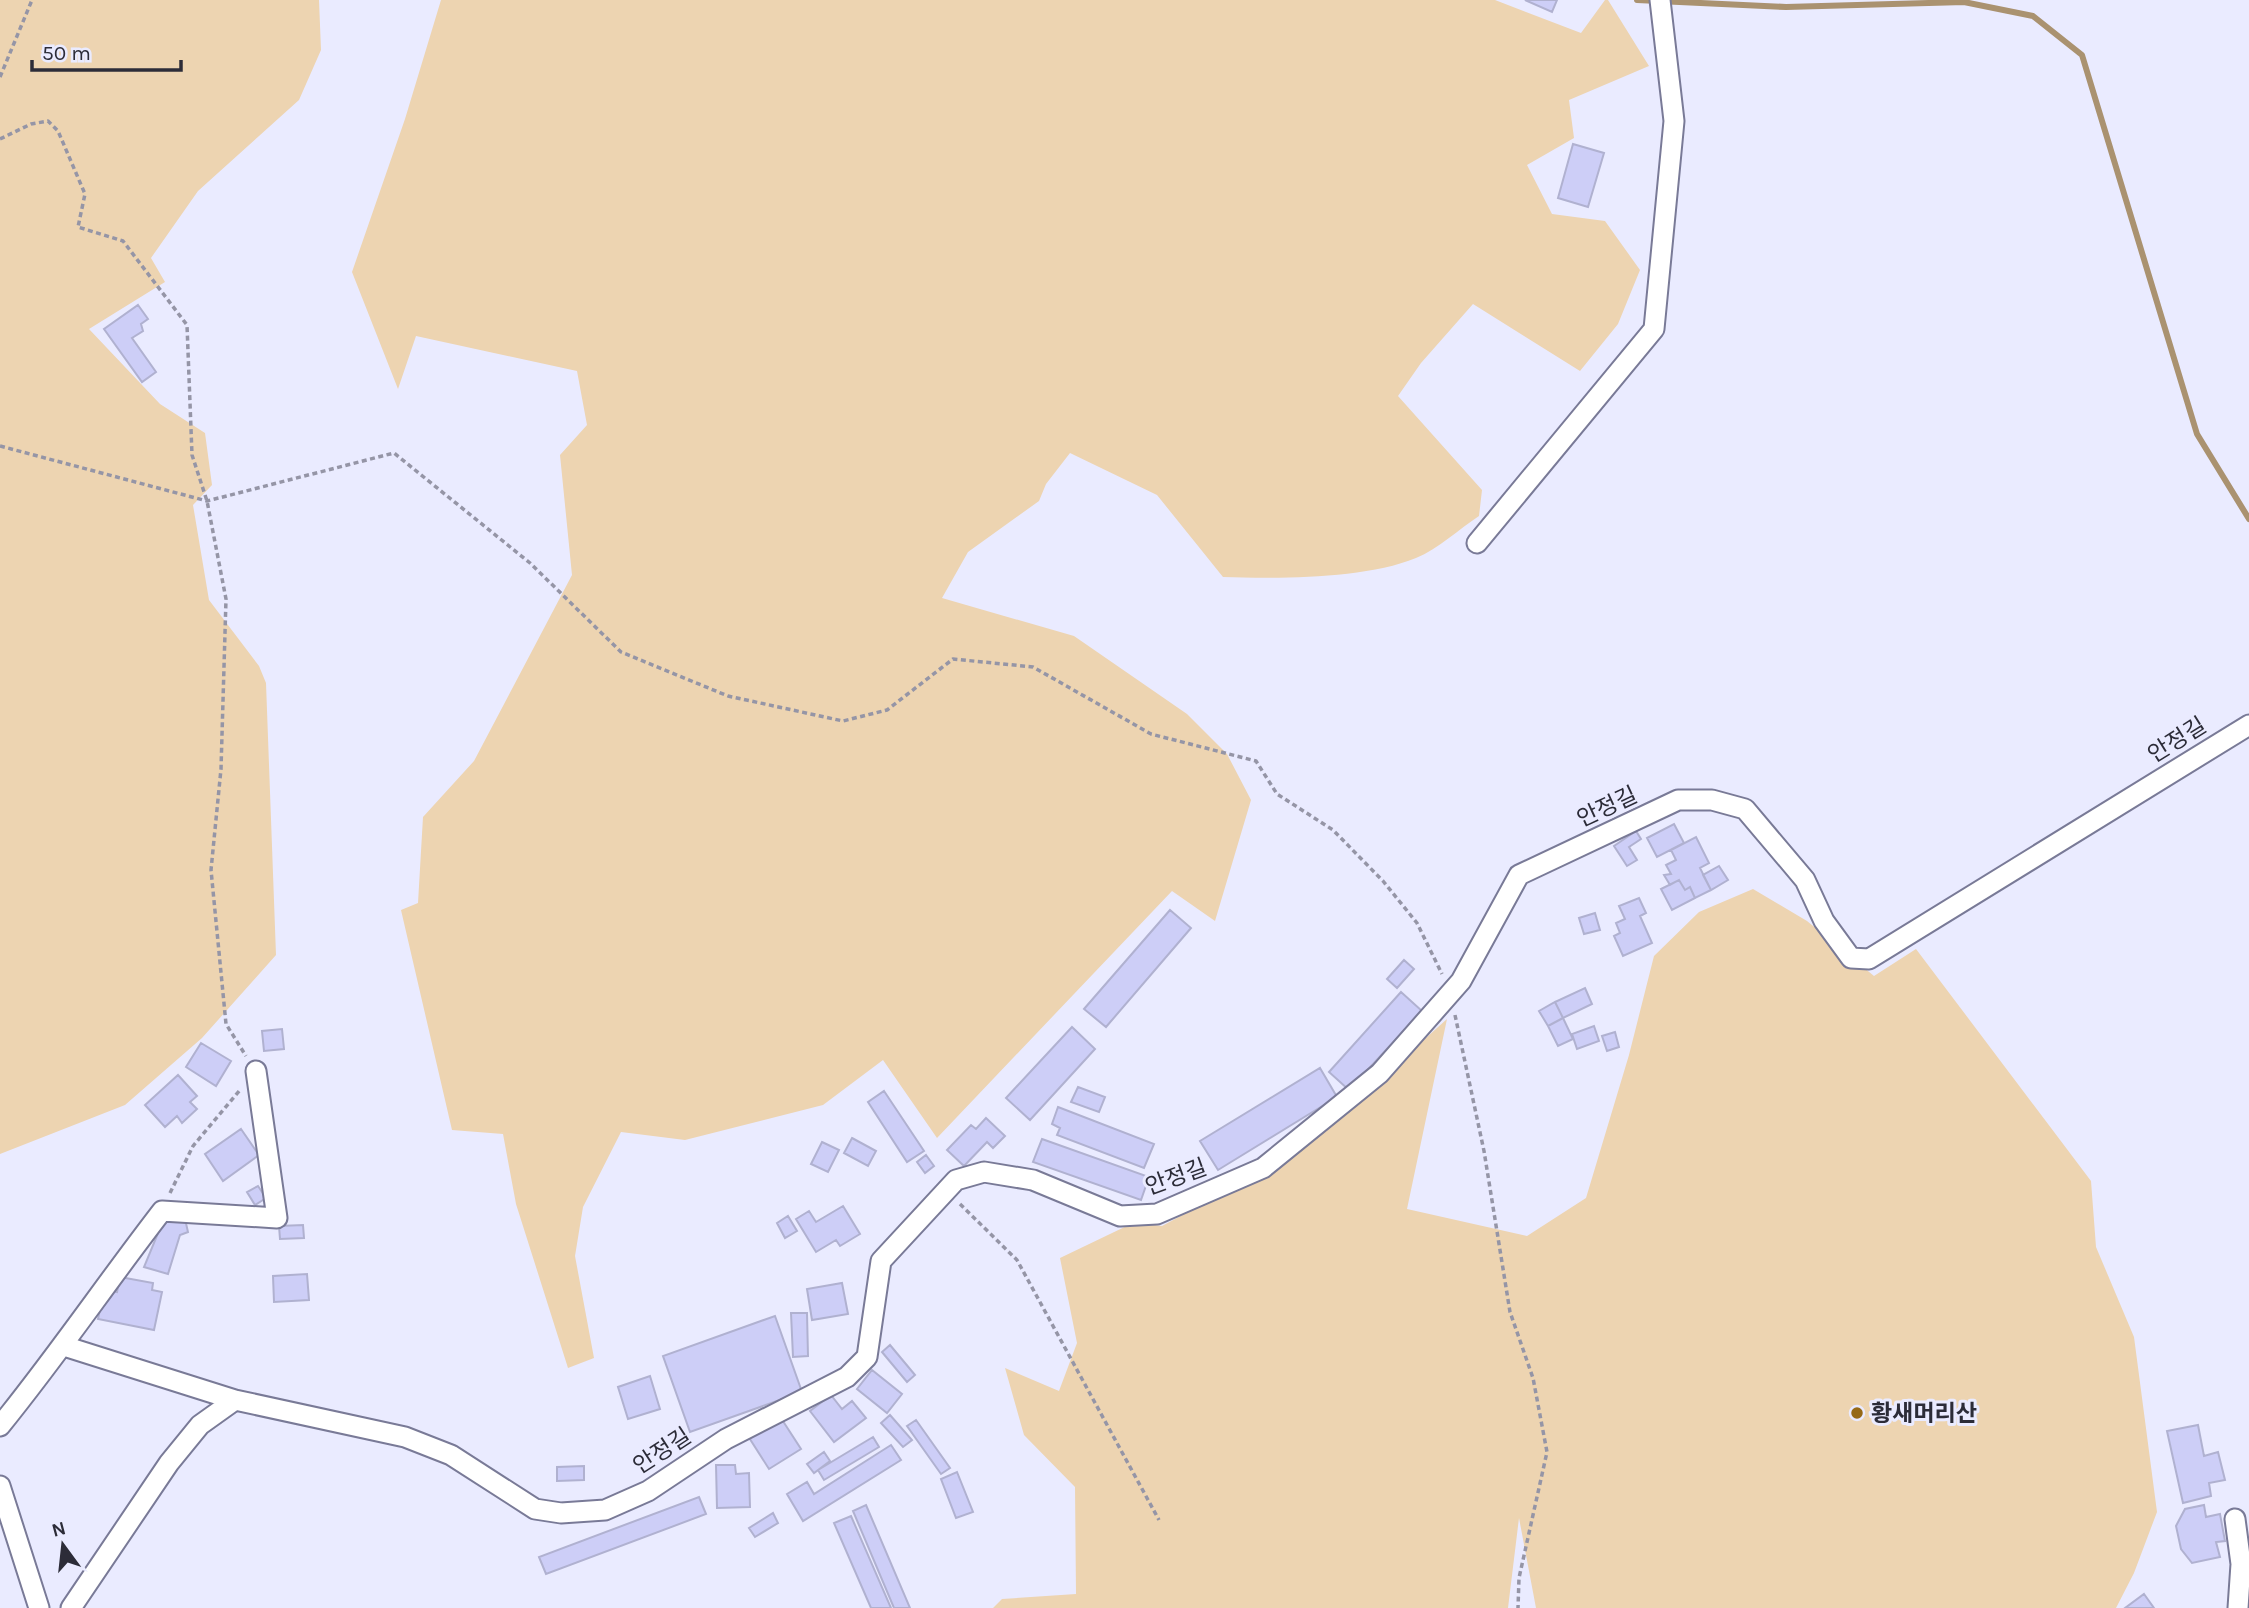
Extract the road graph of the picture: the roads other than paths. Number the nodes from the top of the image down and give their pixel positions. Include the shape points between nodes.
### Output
1 (1660, 5) edge
2 (1477, 543) dead end
3 (2249, 725) edge
4 (256, 1071) road end
5 (64, 1346) junction
6 (234, 1400) junction
7 (0, 1426) edge
8 (0, 1486) edge
9 (2235, 1519) dead end
10 (39, 1608) edge
11 (71, 1608) edge
12 (2238, 1608) edge

1 - 2 street via 1674,121 1654,329
3 - 6 street, 안정길 via 1869,959 1852,958 1824,922 1805,880 1745,809 1712,800 1678,800 1519,875 1461,981 1380,1073 1264,1168 1157,1214 1120,1216 1033,1180 984,1172 956,1180 881,1261 867,1357 846,1377 726,1439 648,1491 605,1510 561,1513 535,1508 451,1455 405,1437
4 - 5 street via 277,1218 162,1211
5 - 6 street, 안정길
5 - 7 street
6 - 11 street via 200,1425 169,1463
8 - 10 street
9 - 12 street via 2241,1564

